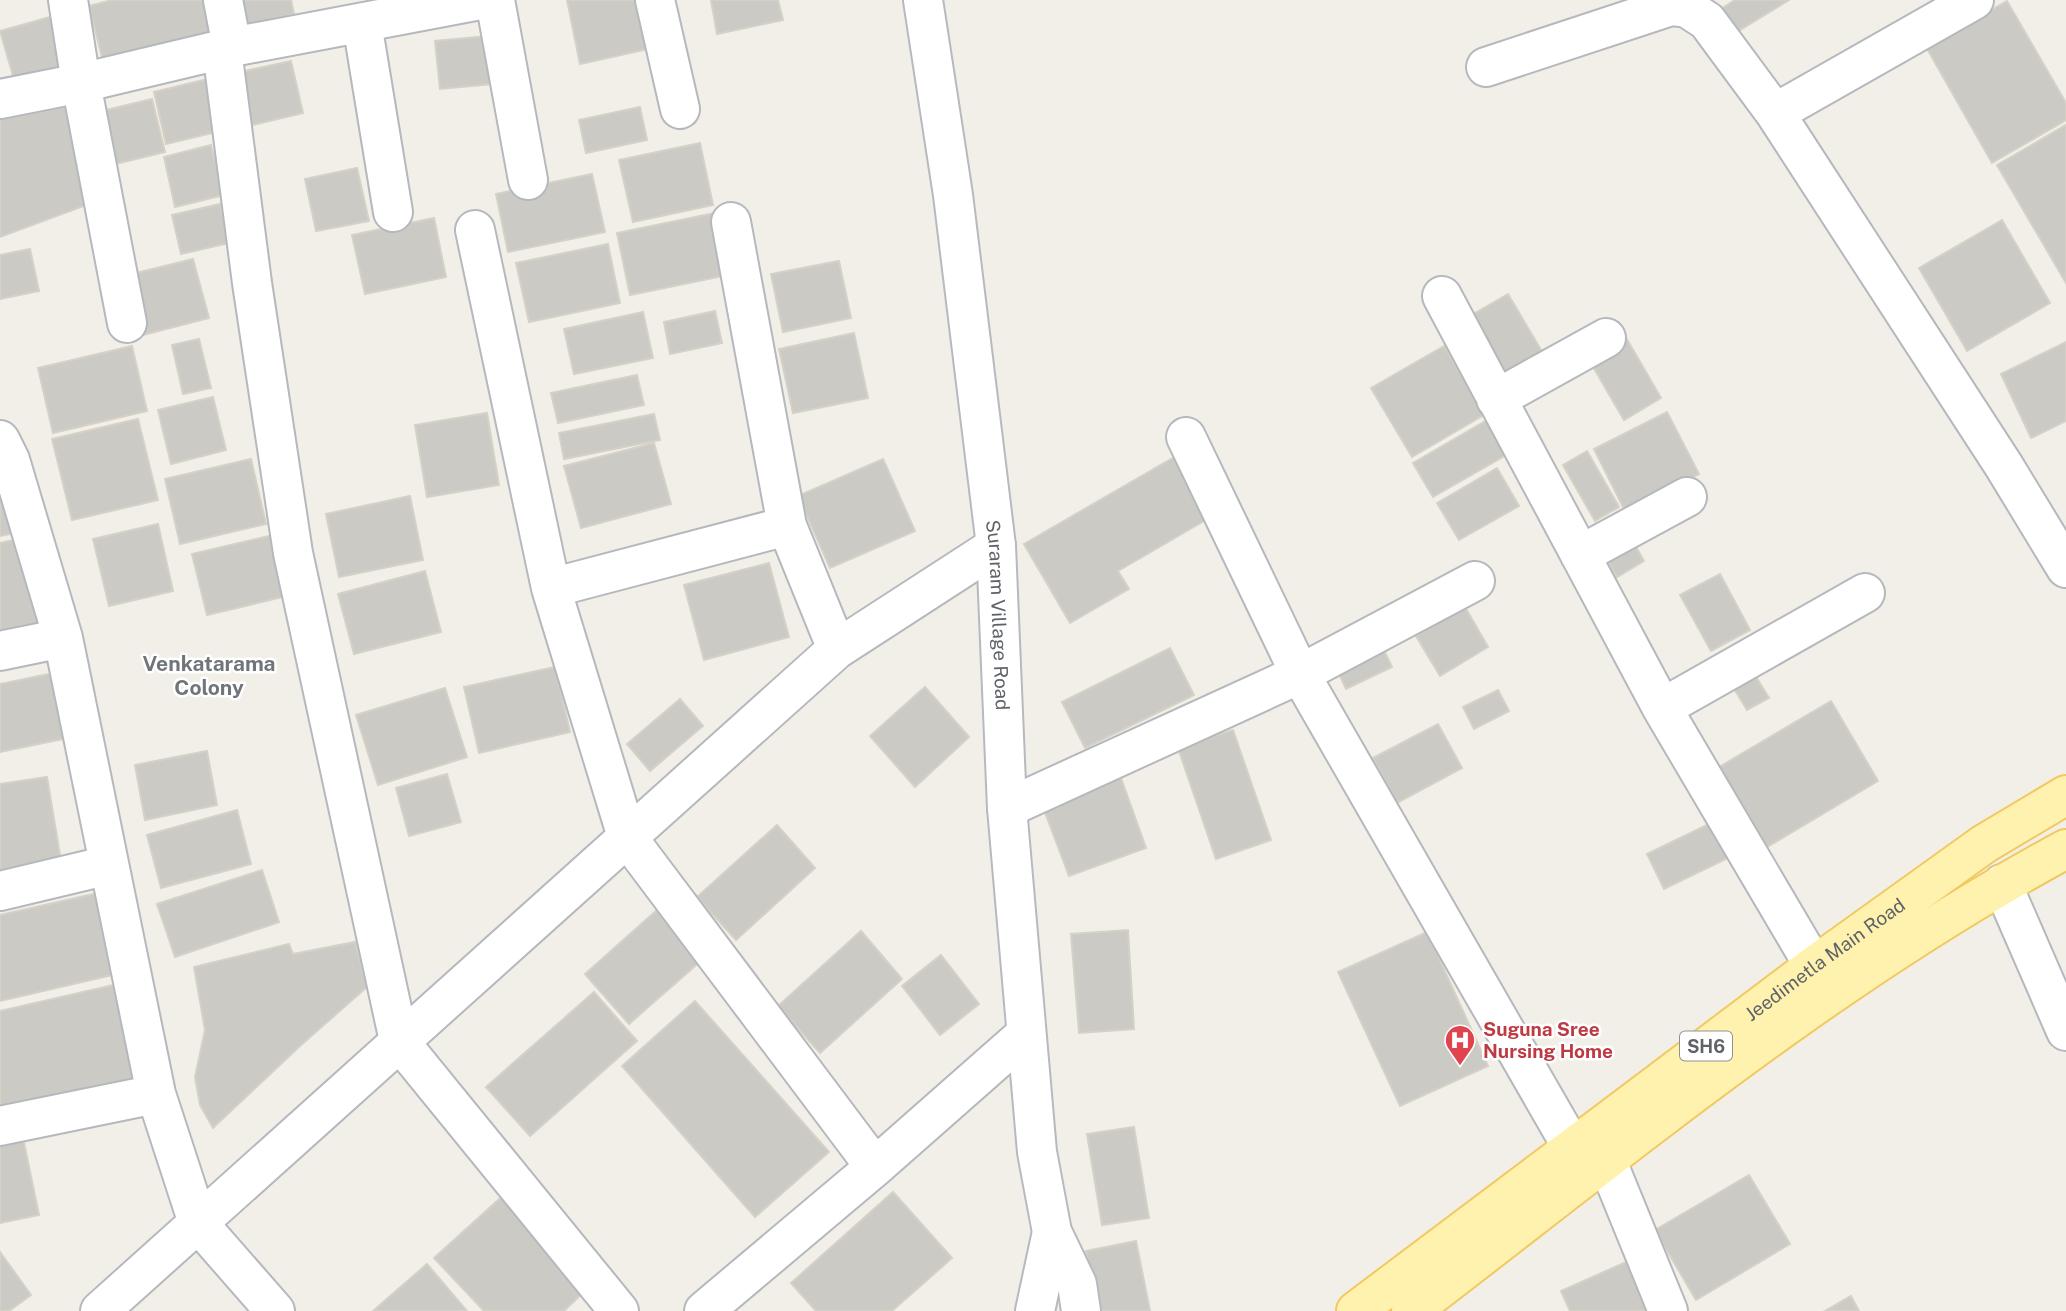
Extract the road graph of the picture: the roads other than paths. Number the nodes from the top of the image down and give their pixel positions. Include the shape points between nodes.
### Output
1 (68, 0) edge
2 (223, 0) edge
3 (480, 0) edge
4 (495, 0) edge
5 (655, 0) edge
6 (923, 0) edge
7 (1974, 0) edge
8 (362, 23) junction
9 (227, 49) junction
10 (1486, 67) dead end
11 (81, 83) junction
12 (0, 99) edge
13 (680, 109) dead end
14 (1774, 113) junction
15 (528, 180) dead end
16 (393, 212) dead end
17 (731, 222) dead end
18 (475, 230) dead end
19 (1442, 296) dead end
20 (127, 323) dead end
21 (1606, 338) dead end
22 (1496, 400) junction
23 (1186, 436) dead end
24 (0, 440) edge
25 (1687, 497) dead end
26 (787, 526) junction
27 (996, 546) junction
28 (1580, 555) junction
29 (2066, 568) edge
30 (1475, 581) dead end
31 (551, 588) junction
32 (1865, 593) dead end
33 (63, 638) junction
34 (837, 649) junction
35 (0, 651) edge
36 (1300, 674) junction
37 (1662, 708) junction
38 (2066, 795) edge
39 (1007, 808) junction
40 (626, 837) junction
41 (2066, 849) edge
42 (109, 865) junction
43 (2002, 884) junction
44 (0, 891) edge
45 (1814, 966) junction
46 (2066, 1031) edge
47 (1026, 1034) junction
48 (400, 1041) junction
49 (156, 1094) junction
50 (0, 1126) edge
51 (1589, 1153) junction
52 (875, 1167) junction
53 (198, 1223) junction
54 (1052, 1232) junction
55 (1417, 1309) edge
56 (100, 1311) edge
57 (275, 1311) edge
58 (620, 1311) edge
59 (704, 1311) edge
60 (1035, 1311) edge
61 (1082, 1311) edge
62 (1356, 1311) edge
63 (1668, 1311) edge

1 - 11 street
2 - 9 street
3 - 8 street
4 - 15 street
5 - 13 street
6 - 27 street, Suraram Village Road via 953,195
7 - 14 street
8 - 9 street
8 - 16 street
9 - 11 street
9 - 48 street via 252,283 293,553
10 - 14 street via 1671,6 1687,8 1707,21
11 - 12 street
11 - 20 street
14 - 29 street
17 - 26 street
18 - 31 street
19 - 22 street
21 - 22 street
22 - 28 street
23 - 36 street
24 - 33 street
25 - 28 street
26 - 31 street
26 - 34 street
27 - 34 street
27 - 39 street, Suraram Village Road
28 - 37 street
30 - 36 street
31 - 40 street
32 - 37 street
33 - 35 street
33 - 42 street
34 - 40 street
36 - 39 street
36 - 51 street
37 - 45 street
38 - 45 main road, Jeedimetla Main Road / SH6 via 1984,844
39 - 47 street, Suraram Village Road
40 - 48 street
40 - 52 street
41 - 43 main road, Jeedimetla Main Road / SH6
42 - 44 street
42 - 49 street
43 - 46 street
43 - 51 main road, Jeedimetla Main Road / SH6
45 - 51 main road, Jeedimetla Main Road / SH6
47 - 52 street
47 - 54 street, Suraram Village Road via 1037,1153
48 - 53 street
48 - 58 street
49 - 50 street
49 - 53 street
51 - 55 main road, Jeedimetla Main Road / SH6
51 - 62 main road, Jeedimetla Main Road / SH6
51 - 63 street
52 - 59 street
53 - 56 street
53 - 57 street
54 - 60 street, Suraram Village Road
54 - 61 street, Suraram Village Road via 1077,1284

